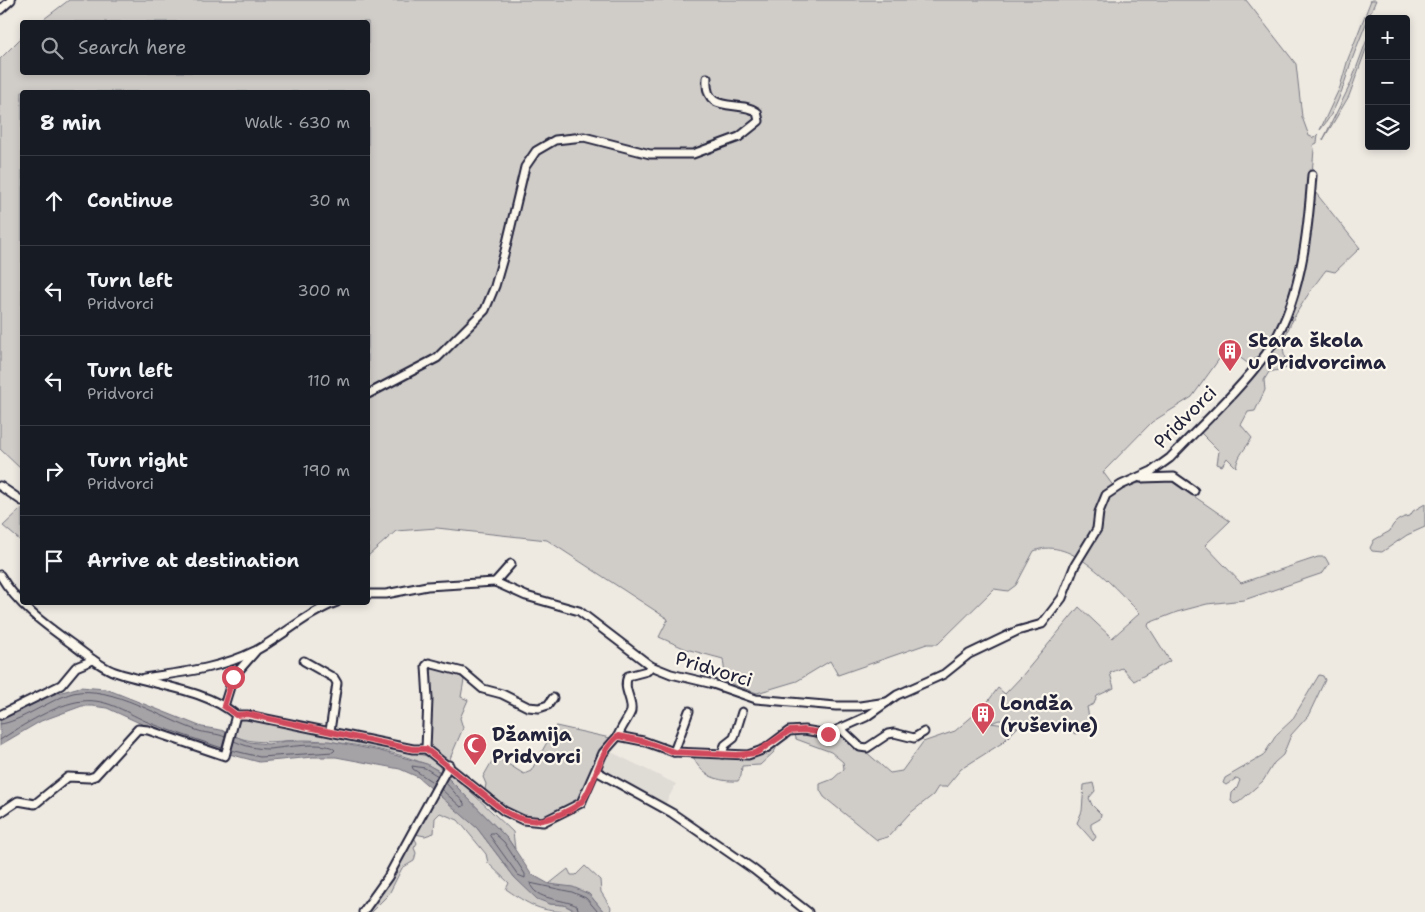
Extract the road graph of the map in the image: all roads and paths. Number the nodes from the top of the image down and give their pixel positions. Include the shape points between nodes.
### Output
1 (11, 0) edge
2 (0, 10) edge
3 (707, 78) dead end
4 (1312, 175) dead end
5 (370, 393) edge
6 (1136, 479) junction
7 (0, 486) edge
8 (1194, 491) dead end
9 (20, 500) edge
10 (511, 564) dead end
11 (0, 575) edge
12 (495, 582) junction
13 (370, 594) edge
14 (20, 602) edge
15 (22, 605) edge
16 (330, 605) edge
17 (256, 650) junction
18 (93, 660) junction
19 (304, 661) dead end
20 (651, 666) junction
21 (141, 679) junction
22 (553, 698) dead end
23 (888, 702) junction
24 (224, 706) junction
25 (689, 711) dead end
26 (742, 712) dead end
27 (0, 715) edge
28 (236, 715) junction
29 (841, 729) junction
30 (330, 731) junction
31 (924, 732) dead end
32 (618, 736) junction
33 (426, 749) junction
34 (674, 752) junction
35 (722, 754) junction
36 (449, 765) junction
37 (596, 771) junction
38 (0, 813) edge
39 (364, 912) edge
40 (808, 912) edge

1 - 2 street
3 - 5 street via 706,88 712,98 720,104 751,108 757,112 759,121 739,137 692,154 650,154 584,137 555,140 536,151 525,168 502,260 485,310 437,358
4 - 6 street, Pridvorci via 1301,269 1272,344 1254,368 1170,458
6 - 8 street, Pridvorci via 1174,477
6 - 23 street, Pridvorci via 1106,495 1097,529 1075,565 1062,598 1042,624 1017,631 969,654 936,679
7 - 9 street
10 - 12 street
11 - 14 street
12 - 13 street via 427,586
12 - 20 street, Pridvorci via 526,596 579,611
15 - 18 street
16 - 17 street
17 - 21 street via 212,668
17 - 24 street via 233,677
18 - 21 street via 112,671
18 - 27 street via 76,667 61,685
19 - 30 street via 337,683
20 - 23 street, Pridvorci via 756,700 836,706
20 - 32 street via 647,671 628,676 625,682 631,708
21 - 24 street
22 - 33 street via 540,708 528,707 483,689 463,672 430,663 426,666
23 - 29 street, Pridvorci
24 - 28 street
25 - 34 street
26 - 35 street via 734,738 725,745
28 - 30 street via 247,714
28 - 38 street via 225,756 138,729 95,776 68,777 35,804 18,801
29 - 31 street via 860,747 867,748 888,734 914,738
29 - 35 street, Pridvorci via 828,734 789,731 756,753
30 - 33 street
32 - 34 street, Pridvorci
32 - 37 street via 603,753
33 - 36 street
34 - 35 street, Pridvorci
36 - 37 street via 504,811 535,822 555,817 581,802
36 - 39 street via 388,877
37 - 40 street via 672,813

